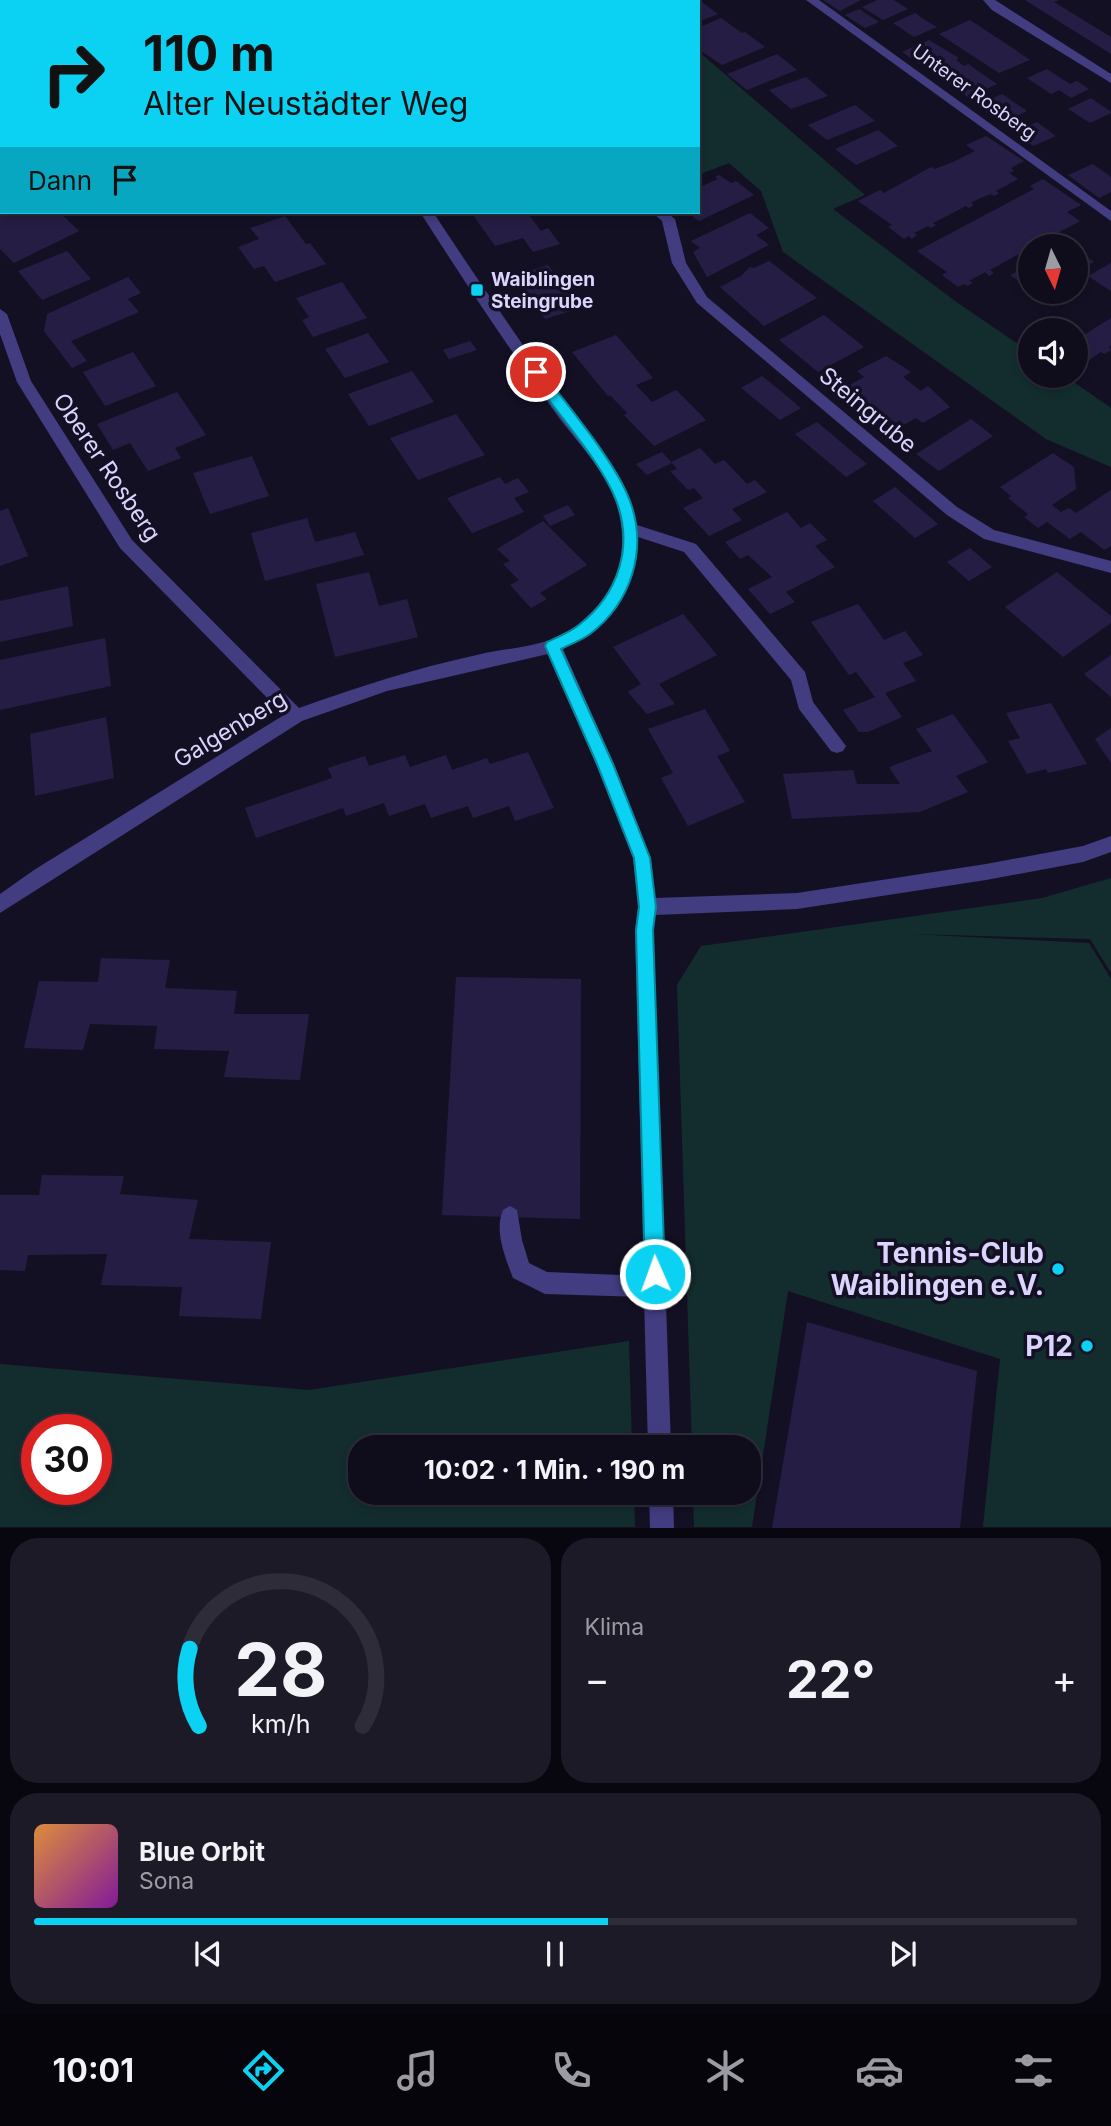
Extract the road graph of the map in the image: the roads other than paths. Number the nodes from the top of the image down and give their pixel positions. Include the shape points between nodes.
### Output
1 (812, 0) edge
2 (979, 0) edge
3 (993, 4) edge
4 (1111, 79) edge
5 (428, 214) edge
6 (661, 214) edge
7 (1111, 217) edge
8 (0, 314) edge
9 (630, 529) junction
10 (1111, 567) edge
11 (553, 646) junction
12 (296, 716) junction
13 (837, 746) dead end
14 (1111, 844) edge
15 (0, 905) edge
16 (648, 907) junction
17 (510, 1217) dead end
18 (655, 1287) junction
19 (660, 1435) edge
20 (661, 1505) edge
21 (662, 1528) edge

1 - 7 street, Unterer Rosberg
2 - 3 street
3 - 4 street
5 - 9 street, Galgenberg via 605,468 623,500
6 - 10 street, Steingrube via 668,219 679,263 702,300 953,511 990,535
8 - 12 street, Oberer Rosberg via 23,382 126,544
9 - 11 street, Galgenberg via 626,578 612,601 585,630
9 - 13 street via 690,548 799,677 805,704
11 - 12 street, Galgenberg via 386,684
11 - 16 street via 642,858
12 - 15 street, Galgenberg
14 - 16 street via 986,872 797,901
16 - 18 street via 644,930
17 - 18 street via 511,1240 521,1270 545,1283
18 - 19 street
20 - 21 street

